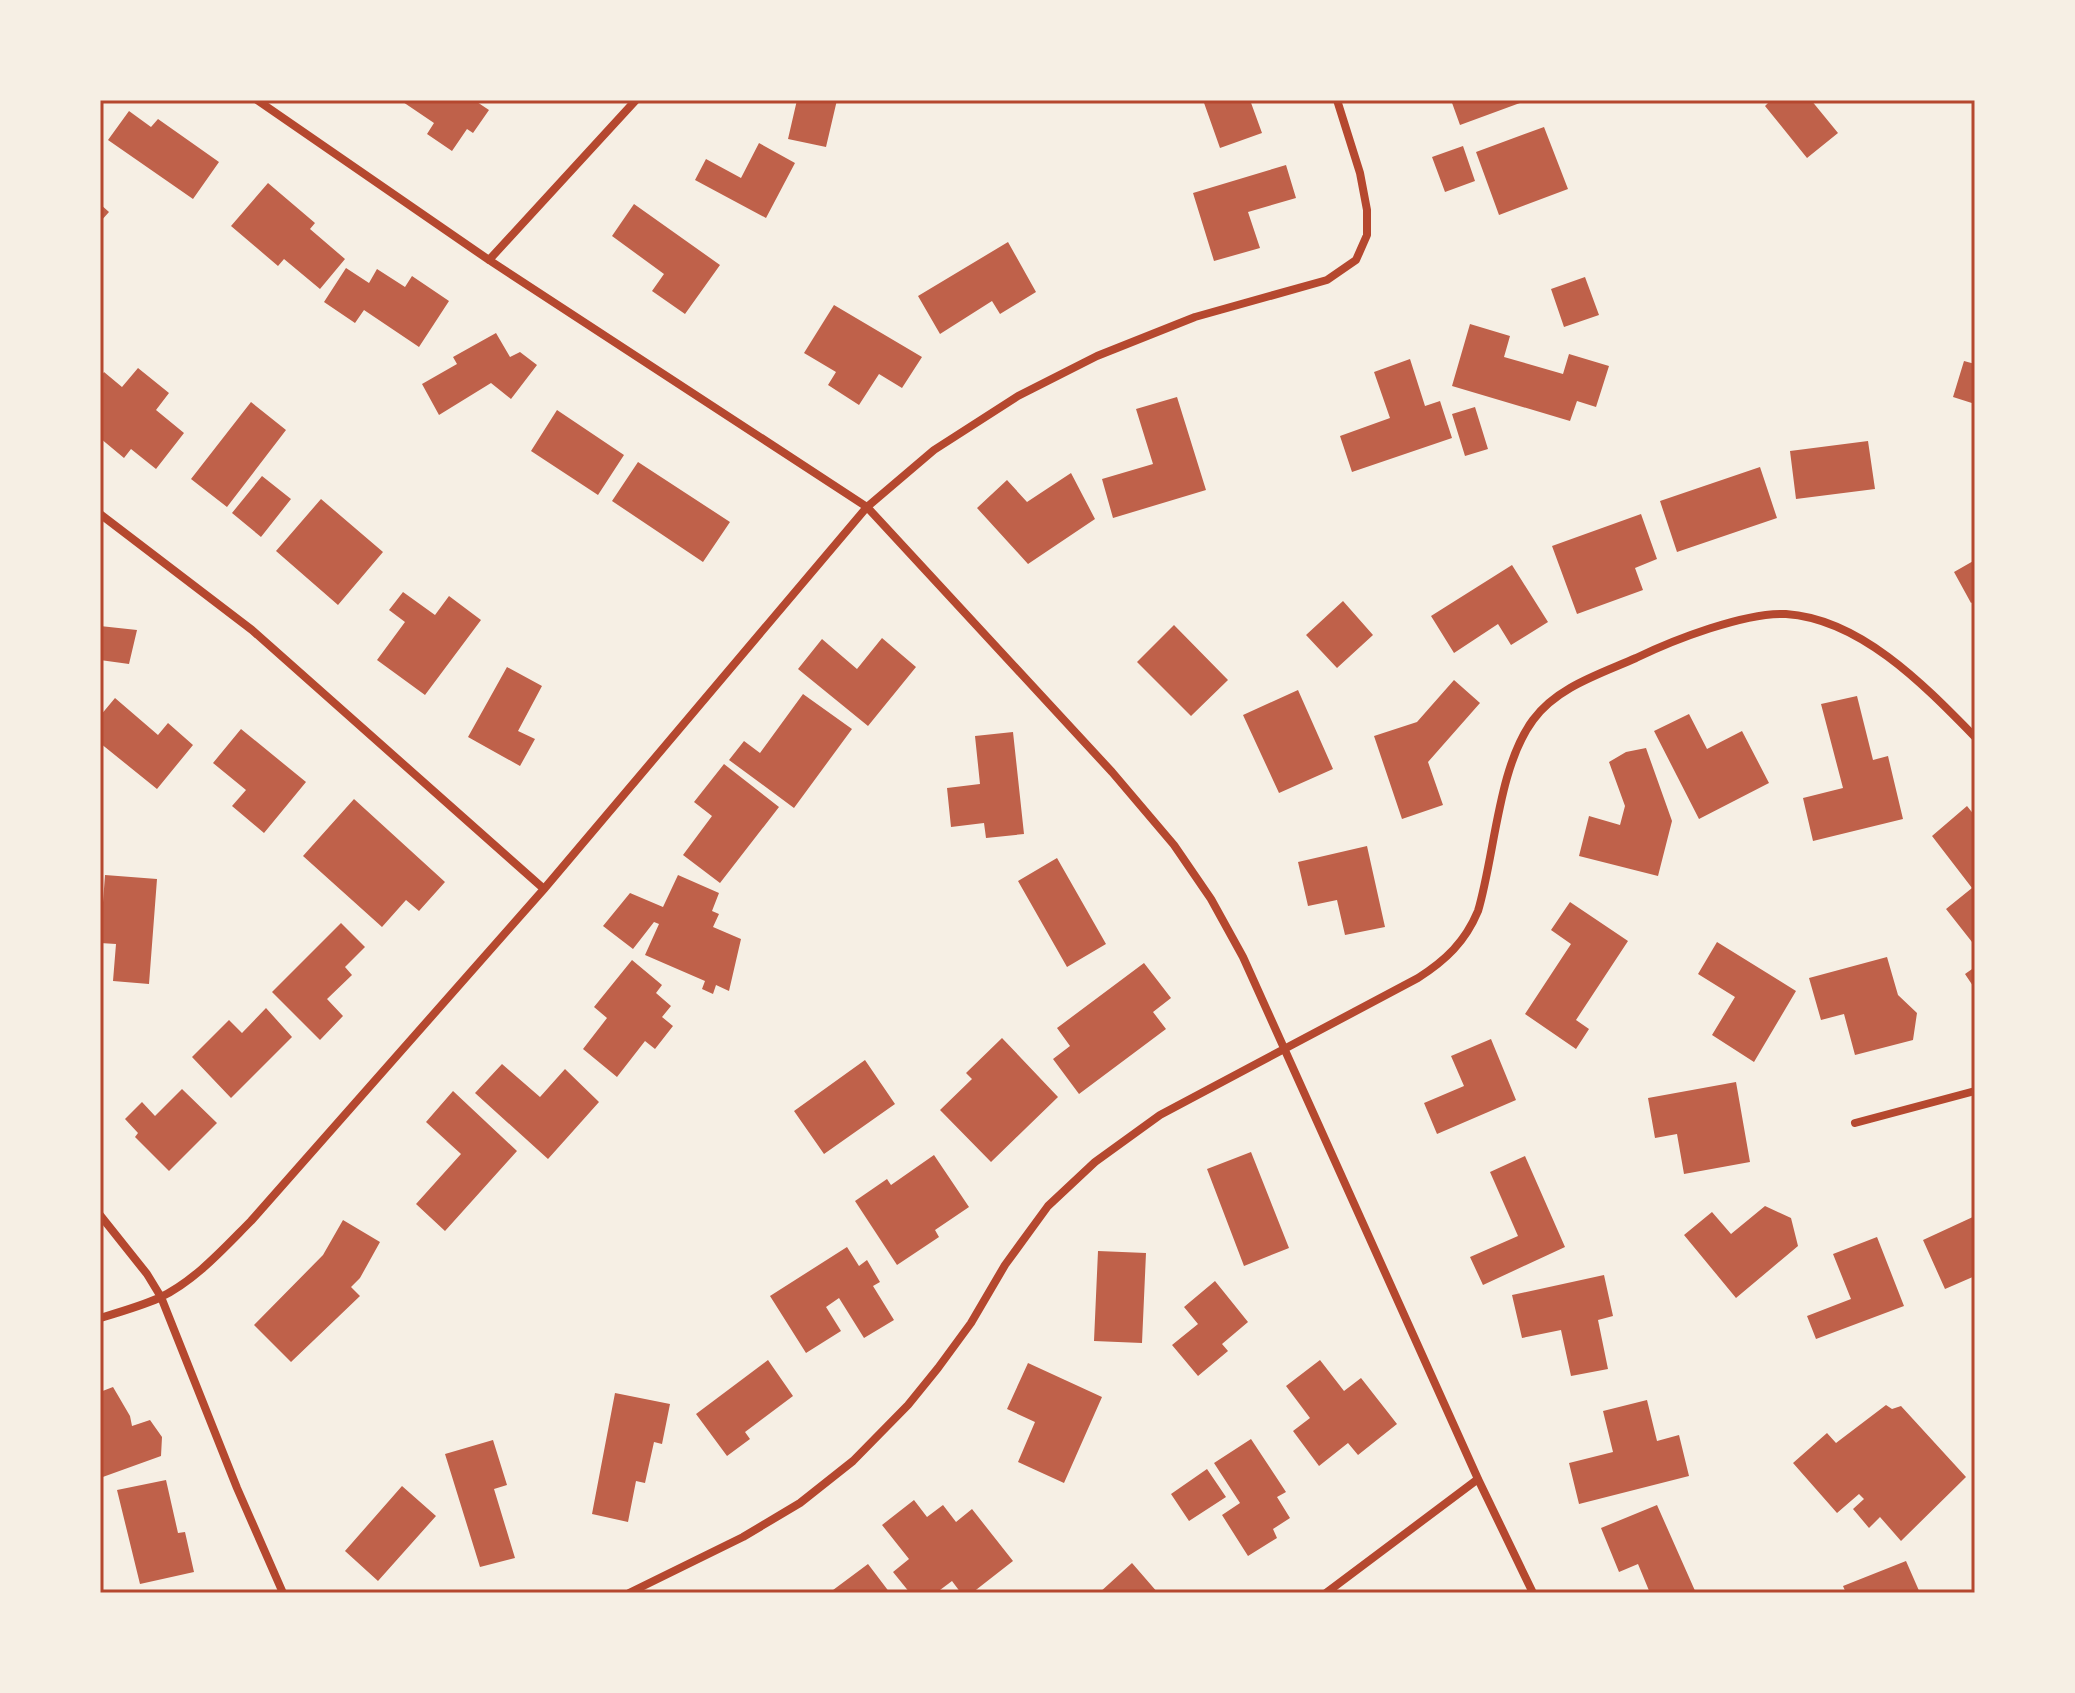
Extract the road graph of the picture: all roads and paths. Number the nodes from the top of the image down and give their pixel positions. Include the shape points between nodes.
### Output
1 (257, 100) edge
2 (636, 100) edge
3 (1337, 100) edge
4 (489, 260) junction
5 (867, 507) junction
6 (100, 514) edge
7 (1975, 737) edge
8 (544, 889) junction
9 (1285, 1048) junction
10 (1975, 1091) edge
11 (1855, 1123) dead end
12 (100, 1215) edge
13 (161, 1297) junction
14 (100, 1318) edge
15 (1478, 1479) junction
16 (283, 1593) edge
17 (629, 1593) edge
18 (1326, 1593) edge
19 (1533, 1593) edge

1 - 4 street
2 - 4 street
3 - 5 street via 1353,146 1368,224 1364,245 1350,266 1327,280 1195,317 1097,356 1018,396 934,450
4 - 5 street
5 - 8 street
5 - 9 street via 1174,845 1243,957
6 - 8 street via 252,630
7 - 9 street via 1885,654 1858,636 1807,617 1765,616 1646,653 1564,692 1532,721 1517,748 1485,887 1471,929 1459,945 1418,978
8 - 13 street via 251,1221 217,1255
9 - 15 street
9 - 17 street via 1160,1115 1095,1162 1048,1206 938,1368 853,1461 800,1503 743,1537
10 - 11 street
12 - 13 street
13 - 14 street
13 - 16 street
15 - 18 street
15 - 19 street

